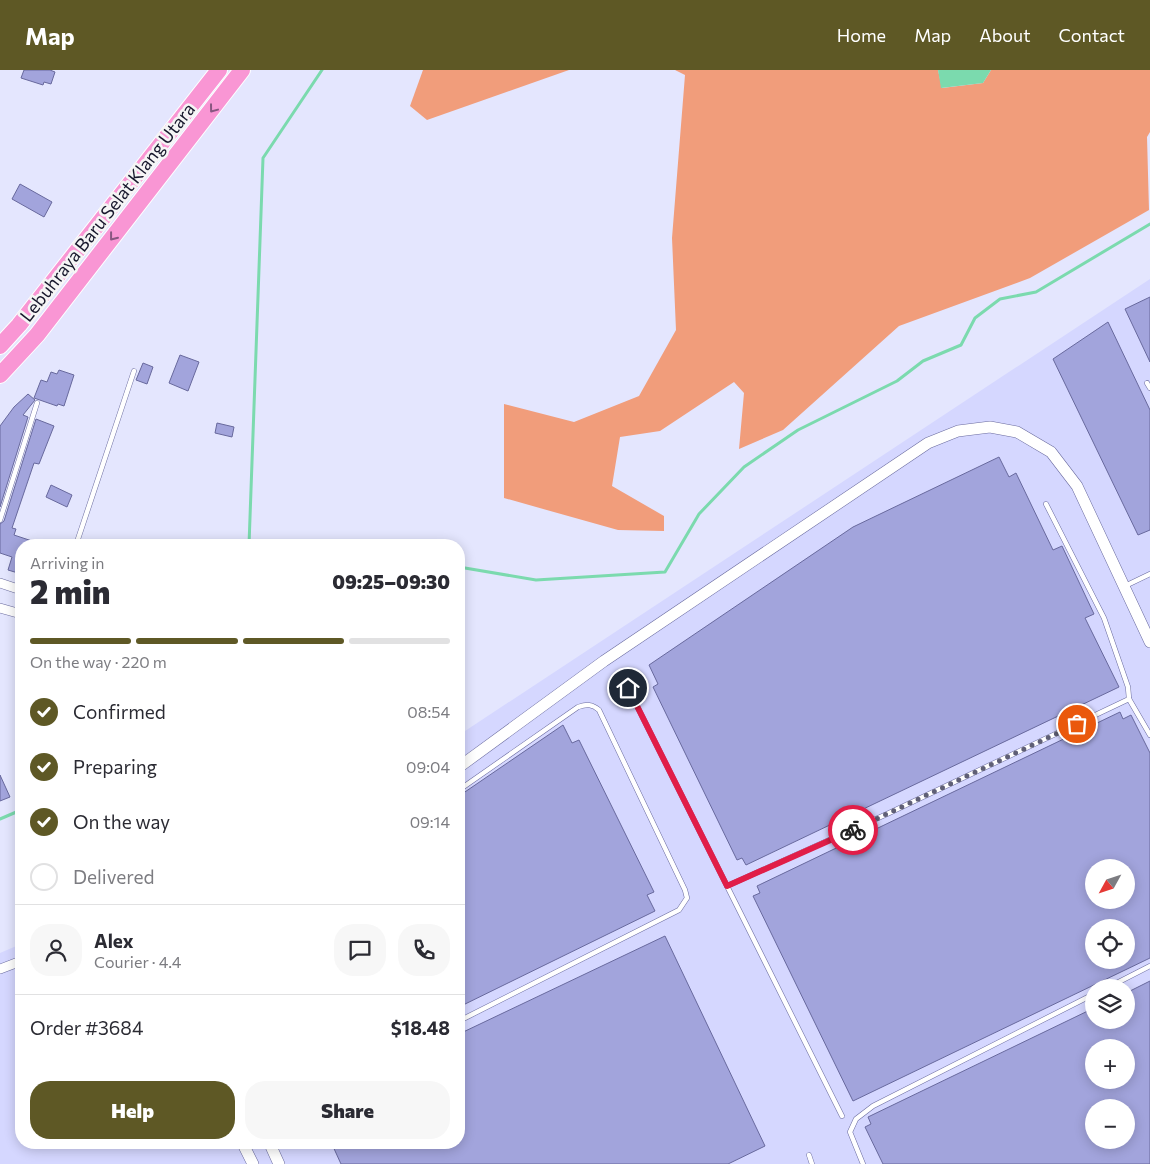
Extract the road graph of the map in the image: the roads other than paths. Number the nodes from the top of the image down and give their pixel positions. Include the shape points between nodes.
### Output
1 (219, 70) edge
2 (242, 70) edge
3 (0, 346) edge
4 (134, 371) dead end
5 (0, 375) edge
6 (38, 403) dead end
7 (1046, 504) dead end
8 (0, 520) edge
9 (78, 539) edge
10 (1150, 574) edge
11 (0, 583) edge
12 (1124, 587) junction
13 (15, 588) edge
14 (0, 608) edge
15 (15, 612) edge
16 (1150, 642) edge
17 (628, 688) dead end
18 (1129, 699) junction
19 (1150, 735) edge
20 (465, 763) edge
21 (465, 786) edge
22 (727, 886) junction
23 (15, 963) edge
24 (1150, 966) edge
25 (0, 969) edge
26 (1125, 979) edge
27 (1085, 999) edge
28 (465, 1018) edge
29 (842, 1116) dead end
30 (246, 1149) edge
31 (272, 1149) edge
32 (809, 1155) dead end
33 (253, 1164) edge
34 (279, 1164) edge
35 (812, 1164) edge
36 (863, 1164) edge

1 - 3 highway, Lebuhraya Baru Selat Klang Utara
2 -> 5 highway, Lebuhraya Baru Selat Klang Utara via 37,335
4 - 9 lane
6 - 8 lane
7 - 18 lane via 1104,618 1128,687
10 - 12 lane
11 - 13 street
12 - 16 street
12 - 20 street via 1077,486 1050,452 1017,432 990,427 958,431 928,443 628,644
14 - 15 street
17 - 22 lane
18 - 19 lane
18 - 22 lane
21 - 28 lane via 578,707 593,705 599,710 687,898 679,910
22 - 29 lane
23 - 25 street
24 - 26 lane
27 - 36 lane via 872,1106 856,1119 850,1132
30 - 33 street
31 - 34 street
32 - 35 lane

